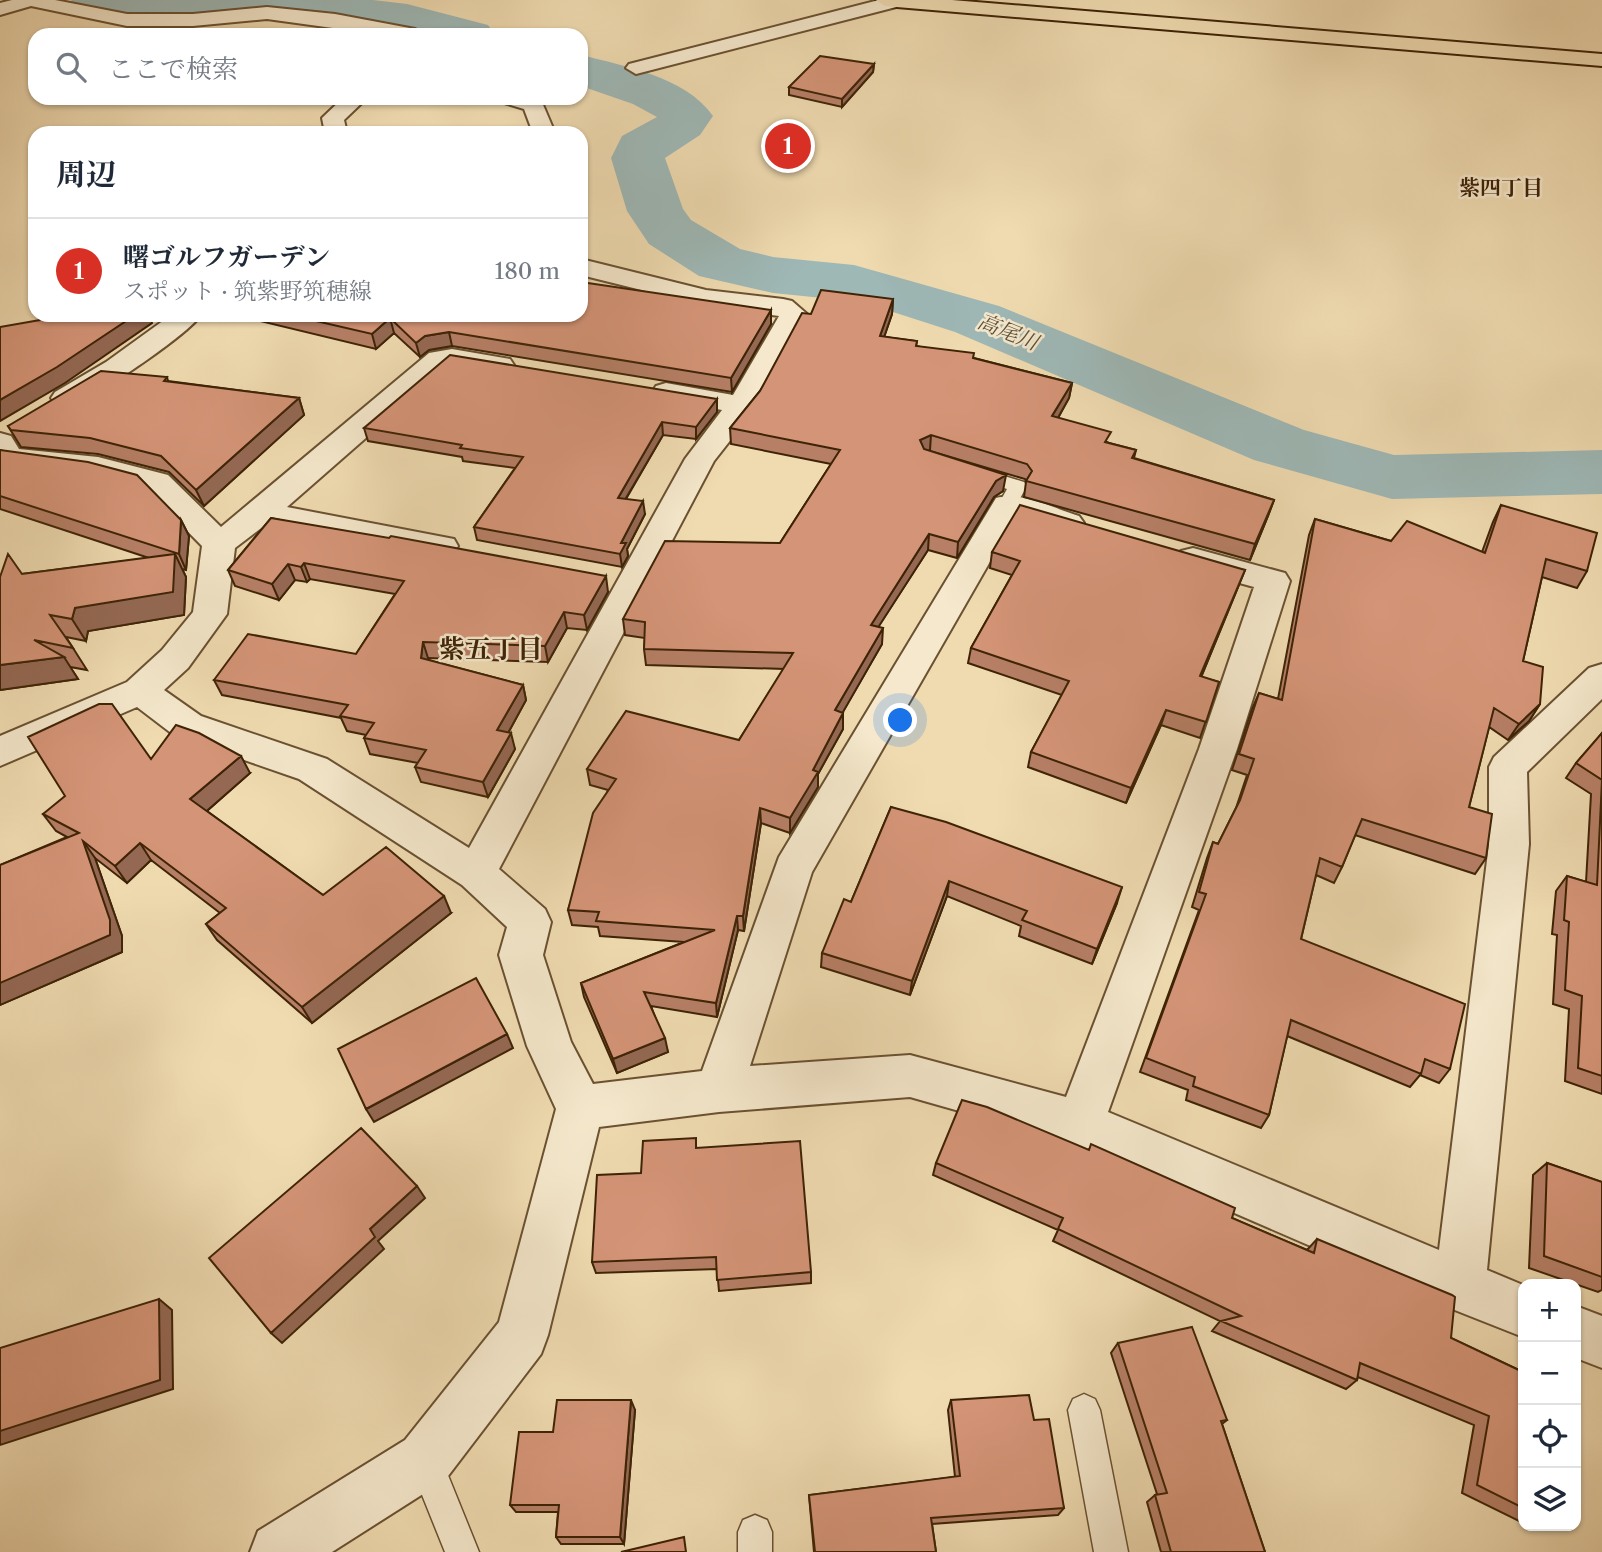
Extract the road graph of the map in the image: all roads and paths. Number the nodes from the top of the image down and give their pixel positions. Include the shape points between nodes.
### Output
1 (33, 0) edge
2 (891, 1) edge
3 (968, 3) edge
4 (0, 9) edge
5 (378, 28) edge
6 (1602, 60) edge
7 (636, 68) dead end
8 (348, 105) edge
9 (534, 105) edge
10 (335, 126) edge
11 (542, 126) edge
12 (588, 269) edge
13 (178, 322) edge
14 (531, 370) edge
15 (637, 387) edge
16 (743, 405) junction
17 (17, 428) edge
18 (954, 466) edge
19 (1007, 505) junction
20 (262, 512) junction
21 (1100, 532) edge
22 (219, 544) junction
23 (1166, 551) edge
24 (475, 552) edge
25 (1602, 677) edge
26 (140, 691) junction
27 (0, 752) edge
28 (476, 873) junction
29 (719, 1090) junction
30 (580, 1108) junction
31 (1080, 1124) junction
32 (1460, 1287) junction
33 (1518, 1309) edge
34 (1581, 1334) edge
35 (1602, 1342) edge
36 (1084, 1410) dead end
37 (425, 1460) junction
38 (279, 1552) edge
39 (462, 1552) edge
40 (1111, 1552) edge

1 - 4 street
1 - 5 street via 127,20 267,13
2 - 3 main road
2 - 7 street
3 - 6 main road
8 - 10 street via 333,118
9 - 11 street
12 - 16 street via 706,298 783,307 794,314
13 - 17 street via 116,368
14 - 20 street via 452,357 439,359
15 - 16 street
16 - 28 street via 700,459 620,580
17 - 22 street via 9,457 98,466 157,482
18 - 19 lane via 1018,486
19 - 21 street
19 - 29 street via 793,869
20 - 22 street
20 - 24 street
22 - 26 street via 211,614 175,659
23 - 31 street via 1273,582 1219,749
25 - 32 street via 1508,767 1509,844
26 - 27 street
26 - 28 street via 188,726 313,769
28 - 30 street via 530,922 521,955 550,1046
29 - 30 street
29 - 31 street via 910,1076
30 - 37 street via 522,1335
31 - 32 street
32 - 33 street
34 - 35 street
36 - 40 lane
37 - 38 street
37 - 39 lane

